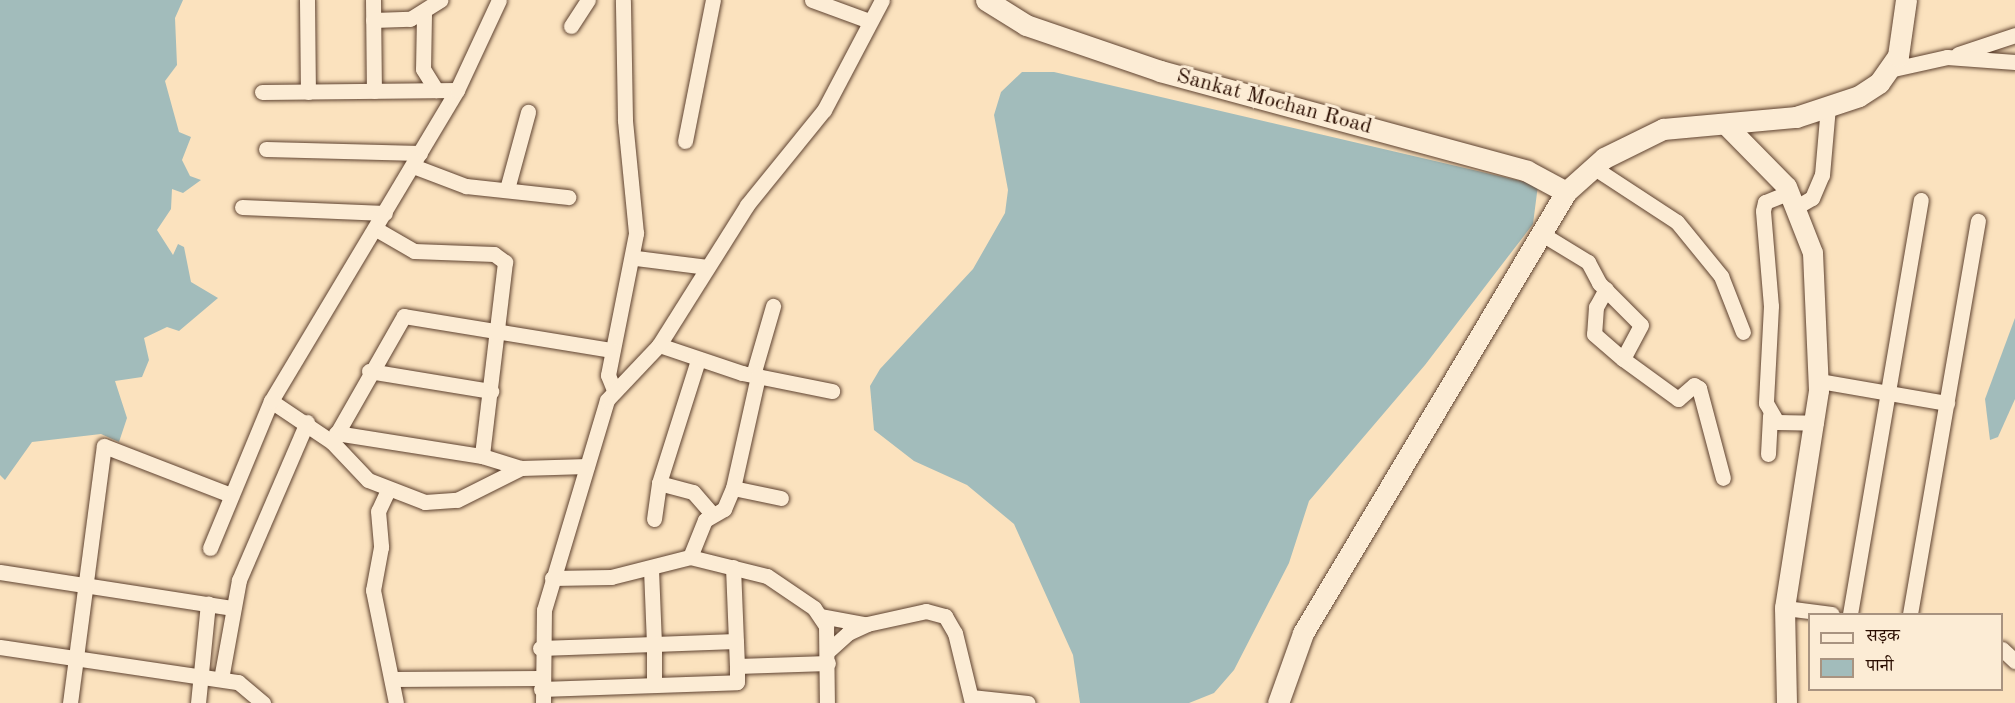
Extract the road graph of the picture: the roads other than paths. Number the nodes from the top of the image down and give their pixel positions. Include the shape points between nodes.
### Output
1 (307, 0) edge
2 (373, 0) edge
3 (440, 0) edge
4 (499, 0) edge
5 (588, 0) edge
6 (623, 0) edge
7 (713, 0) edge
8 (812, 0) edge
9 (882, 0) edge
10 (986, 0) edge
11 (1906, 0) edge
12 (424, 14) junction
13 (373, 20) junction
14 (869, 21) junction
15 (571, 26) dead end
16 (2015, 35) edge
17 (1947, 57) junction
18 (2015, 62) edge
19 (1889, 70) junction
20 (436, 90) junction
21 (457, 90) junction
22 (374, 91) junction
23 (262, 92) dead end
24 (308, 92) junction
25 (1828, 107) junction
26 (528, 112) dead end
27 (1725, 124) junction
28 (685, 141) dead end
29 (266, 149) dead end
30 (416, 160) junction
31 (1593, 167) junction
32 (507, 189) junction
33 (1566, 192) junction
34 (568, 197) dead end
35 (1794, 199) junction
36 (1921, 200) dead end
37 (242, 207) dead end
38 (386, 213) junction
39 (1978, 221) dead end
40 (376, 230) junction
41 (1542, 234) junction
42 (636, 258) junction
43 (706, 267) junction
44 (1606, 289) junction
45 (773, 306) dead end
46 (500, 329) junction
47 (1743, 332) dead end
48 (659, 345) junction
49 (612, 350) junction
50 (1623, 359) junction
51 (698, 360) junction
52 (369, 371) junction
53 (756, 376) junction
54 (1819, 381) junction
55 (614, 390) junction
56 (491, 391) junction
57 (832, 391) dead end
58 (1888, 393) junction
59 (271, 401) junction
60 (1947, 403) junction
61 (1770, 416) junction
62 (307, 422) junction
63 (1816, 423) junction
64 (334, 437) junction
65 (1768, 454) dead end
66 (482, 456) junction
67 (587, 466) junction
68 (522, 468) junction
69 (1723, 478) dead end
70 (659, 483) junction
71 (733, 488) junction
72 (388, 490) junction
73 (231, 495) junction
74 (781, 498) dead end
75 (713, 515) junction
76 (654, 519) dead end
77 (210, 548) dead end
78 (690, 557) junction
79 (733, 567) junction
80 (651, 569) junction
81 (0, 572) edge
82 (552, 578) junction
83 (84, 585) junction
84 (208, 603) junction
85 (233, 608) junction
86 (1785, 608) junction
87 (1819, 613) edge
88 (1850, 613) edge
89 (1911, 613) edge
90 (821, 616) junction
91 (867, 624) junction
92 (736, 640) junction
93 (654, 644) junction
94 (0, 647) edge
95 (540, 648) junction
96 (2003, 651) edge
97 (75, 657) junction
98 (827, 657) junction
99 (2015, 661) edge
100 (737, 666) junction
101 (202, 676) junction
102 (392, 678) junction
103 (221, 679) junction
104 (654, 685) junction
105 (541, 690) edge
106 (971, 700) edge
107 (70, 703) edge
108 (198, 703) edge
109 (263, 703) edge
110 (396, 703) edge
111 (827, 703) edge
112 (1028, 703) edge
113 (1278, 703) edge
114 (1787, 703) edge

1 - 24 street
2 - 13 street
3 - 12 street
4 - 21 street
5 - 15 street
6 - 42 street
7 - 28 street
8 - 14 street
9 - 14 street
10 - 33 main road, Sankat Mochan Road via 1026,25 1160,71 1527,171
11 - 19 main road via 1906,30
12 - 13 street
12 - 20 street via 423,69
13 - 22 street
14 - 43 street via 824,110 747,205
16 - 17 street
17 - 18 street
17 - 19 street
19 - 25 main road via 1859,96
20 - 21 street
20 - 22 street
21 - 30 street
22 - 24 street
23 - 24 street
25 - 27 main road via 1796,117
25 - 35 street via 1822,175 1812,198
26 - 32 street
27 - 31 main road via 1664,129
27 - 35 street
29 - 30 street
30 - 32 street via 466,186
30 - 38 street
31 - 33 main road
31 - 47 street via 1677,222 1720,276
32 - 34 street
33 - 41 main road
35 - 54 street via 1813,253
35 - 61 street via 1765,202 1763,211 1771,306
36 - 58 street
37 - 38 street
38 - 40 street
39 - 60 street
40 - 46 street via 414,251 499,256 505,273
40 - 59 street
41 - 44 street via 1588,262
41 - 113 main road via 1303,633
42 - 43 street
42 - 49 street
43 - 48 street
44 - 50 street via 1596,307 1594,334
44 - 50 street via 1643,330
45 - 53 street
46 - 49 street
46 - 52 street via 404,316
46 - 56 street
48 - 51 street
48 - 55 street
49 - 55 street via 608,375
50 - 69 street via 1678,399 1694,385 1699,388
51 - 53 street
51 - 70 street
52 - 56 street
52 - 64 street
53 - 57 street
53 - 71 street
54 - 58 street
54 - 63 street
55 - 67 street
56 - 66 street
58 - 60 street
58 - 88 street
59 - 62 street
59 - 73 street
60 - 89 street
61 - 63 street via 1777,422
61 - 65 street
62 - 64 street
62 - 85 street via 239,580
63 - 86 street
64 - 66 street
64 - 72 street via 354,471
66 - 68 street
67 - 68 street
67 - 82 street
68 - 72 street via 444,503
70 - 75 street via 693,492
70 - 76 street
71 - 74 street
71 - 75 street via 724,509
72 - 102 street via 378,512 381,547 373,590
73 - 77 street
73 - 83 street via 104,446
75 - 78 street via 705,520
78 - 79 street
78 - 80 street
79 - 90 street via 767,576
79 - 92 street
80 - 82 street via 611,577
80 - 93 street
81 - 83 street
82 - 95 street
83 - 84 street
83 - 97 street
84 - 85 street
84 - 101 street
85 - 103 street
86 - 87 street
86 - 114 street
90 - 91 street
90 - 98 street
91 - 98 street via 848,633
91 - 106 street via 926,611 945,616
92 - 93 street
92 - 100 street
93 - 95 street
93 - 104 street
94 - 97 street
95 - 105 street
96 - 99 street
97 - 101 street
97 - 107 street
98 - 100 street
98 - 111 street
100 - 104 street via 737,682
101 - 103 street
101 - 108 street
102 - 105 street
102 - 110 street
103 - 109 street via 238,682
104 - 105 street
106 - 112 street

